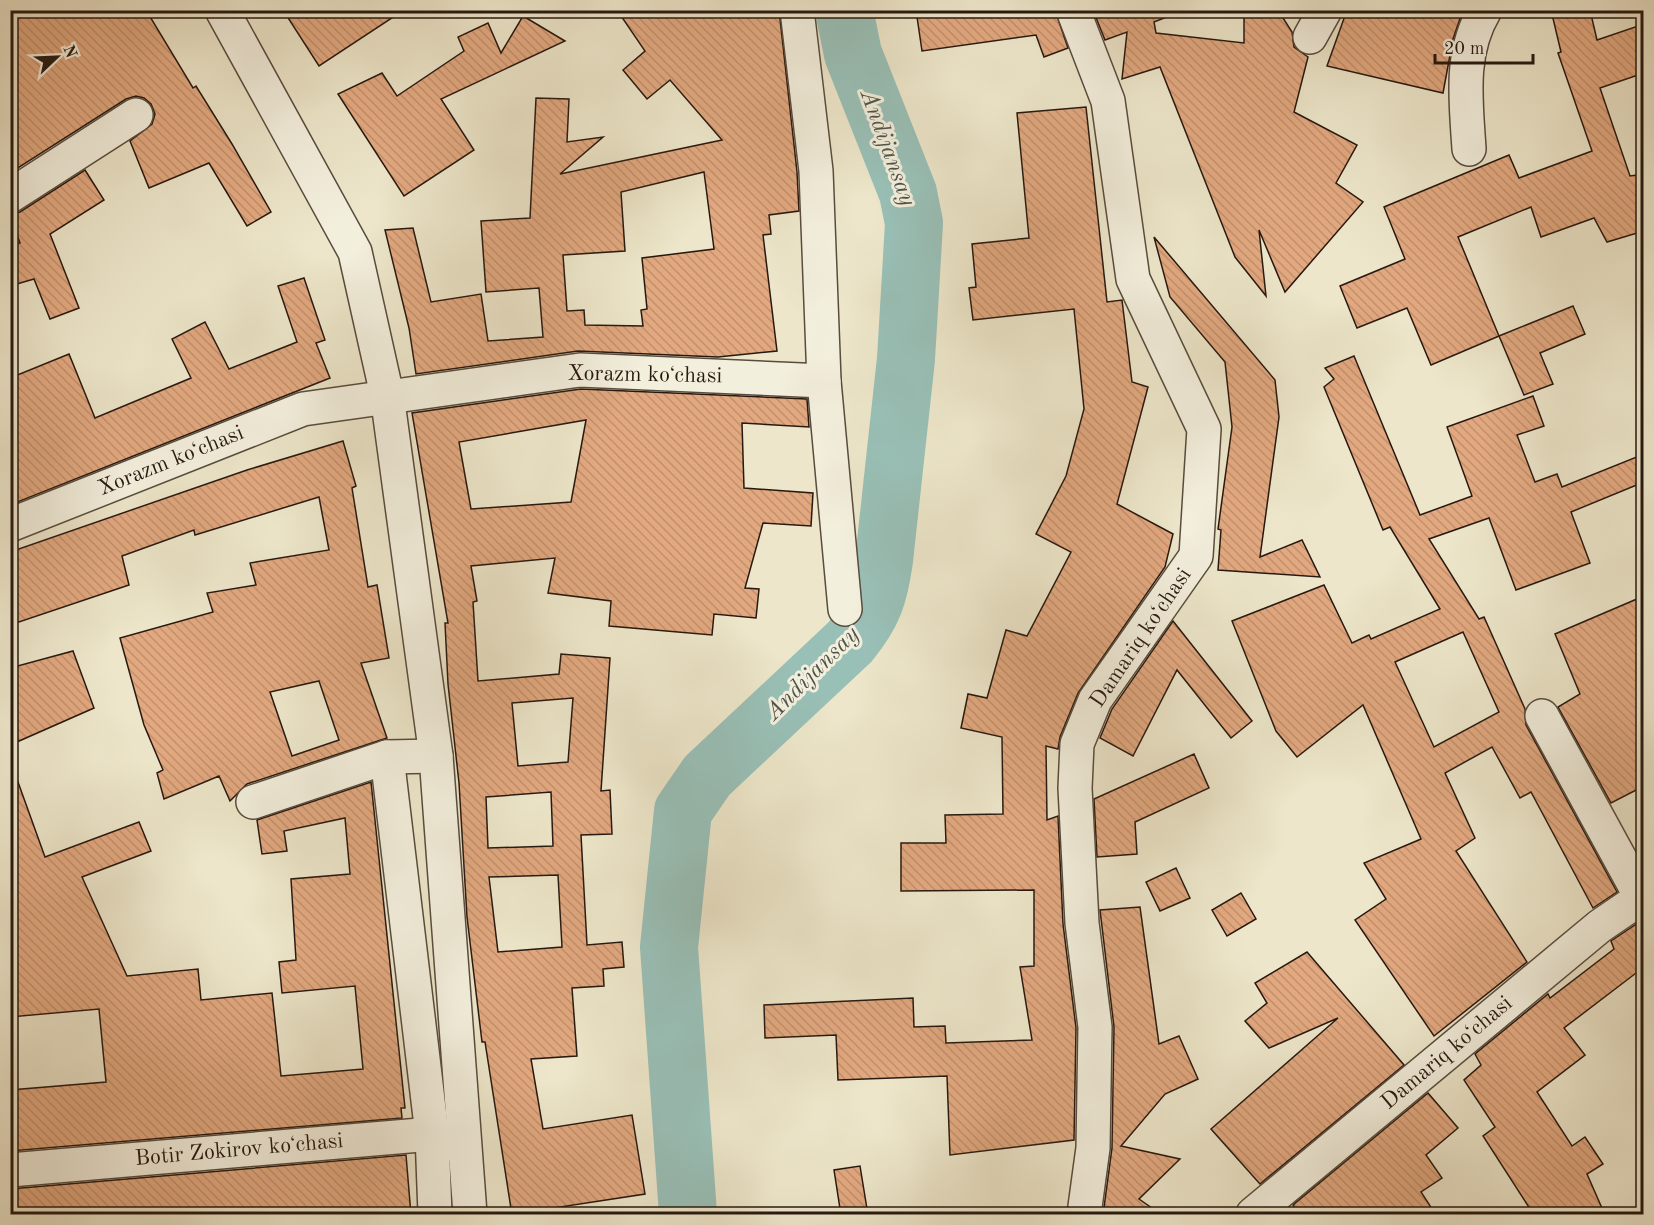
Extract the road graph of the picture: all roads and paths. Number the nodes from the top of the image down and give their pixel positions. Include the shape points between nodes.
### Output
1 (222, 10) edge
2 (797, 10) edge
3 (1073, 10) edge
4 (1485, 10) edge
5 (136, 115) dead end
6 (1469, 149) dead end
7 (10, 196) edge
8 (824, 381) junction
9 (387, 395) junction
10 (10, 525) edge
11 (845, 609) dead end
12 (1542, 716) dead end
13 (436, 756) junction
14 (387, 757) junction
15 (253, 802) dead end
16 (1642, 896) edge
17 (432, 1134) junction
18 (465, 1150) junction
19 (10, 1170) edge
20 (435, 1215) edge
21 (470, 1215) edge
22 (1084, 1215) edge
23 (1253, 1215) edge

1 - 9 street via 355,252
2 - 8 street via 816,171
3 - 22 street, Damariq koʻchasi via 1108,101 1133,279 1204,429 1196,556 1095,700 1077,744 1075,788 1082,923 1095,1027 1093,1148
4 - 6 street via 1474,29 1464,77
5 - 7 street
8 - 9 street, Xorazm koʻchasi via 580,370
8 - 11 street
9 - 10 street, Xorazm koʻchasi via 303,409
9 - 13 street
12 - 16 street
13 - 14 street
13 - 18 street
14 - 15 street
14 - 17 street
16 - 23 street, Damariq koʻchasi via 1600,926
17 - 18 street
17 - 19 street, Botir Zokirov koʻchasi
17 - 20 street
18 - 21 street

